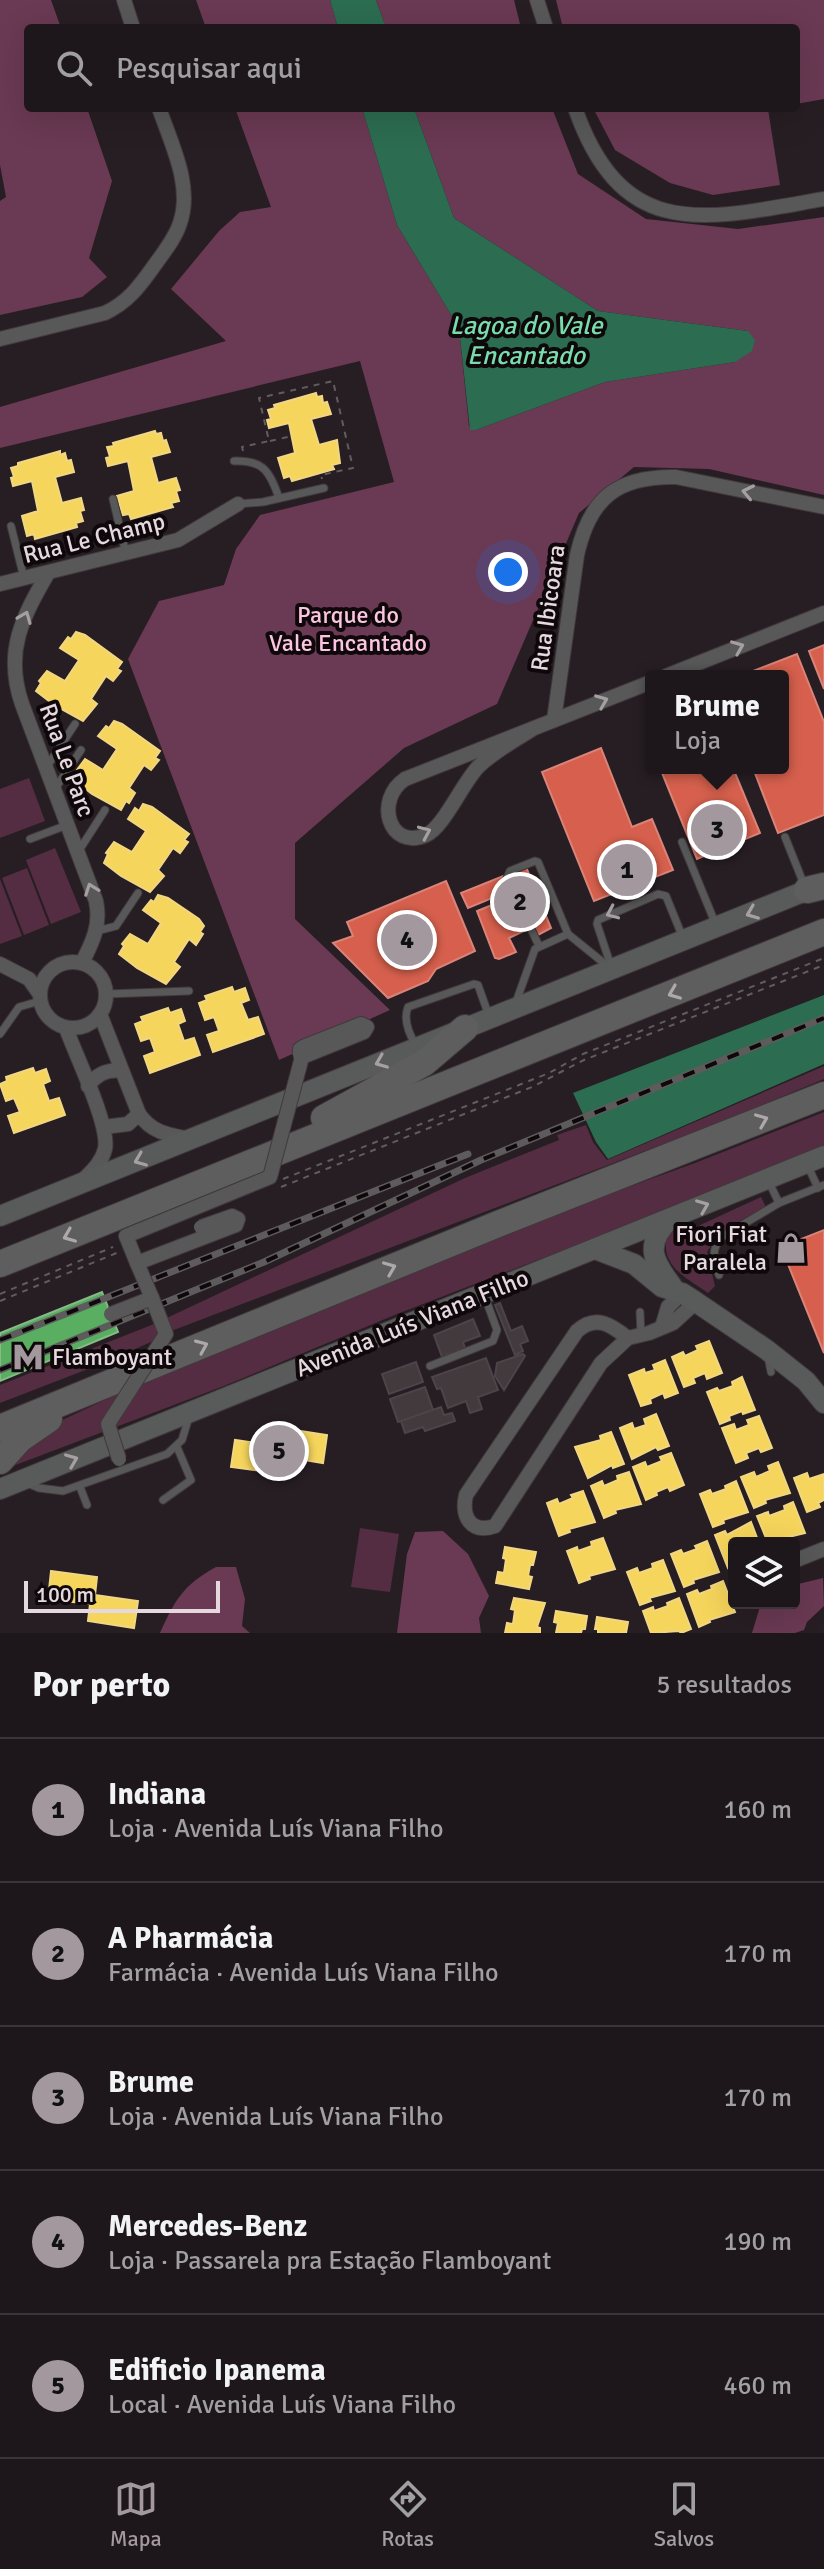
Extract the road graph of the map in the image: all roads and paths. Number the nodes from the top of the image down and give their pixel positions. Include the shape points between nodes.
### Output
1 (124, 0) edge
2 (538, 1) edge
3 (132, 24) edge
4 (545, 24) edge
5 (160, 112) edge
6 (577, 112) edge
7 (824, 199) edge
8 (0, 339) edge
9 (288, 437) dead end
10 (269, 441) junction
11 (234, 461) dead end
12 (245, 461) junction
13 (324, 488) joint
14 (279, 498) junction
15 (113, 499) dead end
16 (238, 504) joint
17 (824, 507) edge
18 (11, 526) dead end
19 (126, 554) junction
20 (48, 573) junction
21 (24, 578) junction
22 (0, 584) edge
23 (824, 613) edge
24 (681, 670) edge
25 (645, 684) edge
26 (554, 720) junction
27 (75, 724) dead end
28 (534, 728) junction
29 (81, 750) dead end
30 (46, 768) junction
31 (54, 790) junction
32 (105, 810) dead end
33 (67, 825) junction
34 (785, 837) dead end
35 (30, 839) dead end
36 (682, 842) dead end
37 (78, 852) junction
38 (818, 887) edge
39 (138, 893) dead end
40 (717, 927) junction
41 (97, 931) junction
42 (824, 932) edge
43 (568, 934) junction
44 (684, 940) junction
45 (539, 946) junction
46 (824, 958) edge
47 (82, 963) junction
48 (0, 964) edge
49 (824, 965) edge
50 (612, 969) junction
51 (189, 991) dead end
52 (106, 994) junction
53 (40, 997) junction
54 (514, 1009) junction
55 (100, 1014) junction
56 (490, 1018) junction
57 (66, 1028) junction
58 (465, 1028) junction
59 (0, 1034) edge
60 (417, 1048) junction
61 (300, 1055) dead end
62 (122, 1071) junction
63 (88, 1086) junction
64 (824, 1095) edge
65 (139, 1114) junction
66 (104, 1127) junction
67 (191, 1139) junction
68 (815, 1160) edge
69 (212, 1179) junction
70 (768, 1180) junction
71 (278, 1181) dead end
72 (80, 1184) junction
73 (821, 1186) edge
74 (280, 1187) dead end
75 (779, 1203) junction
76 (0, 1216) edge
77 (669, 1220) junction
78 (201, 1227) dead end
79 (121, 1241) junction
80 (595, 1249) junction
81 (119, 1252) dead end
82 (137, 1263) junction
83 (0, 1264) edge
84 (719, 1275) dead end
85 (0, 1294) edge
86 (484, 1295) junction
87 (684, 1295) junction
88 (152, 1298) junction
89 (0, 1301) edge
90 (640, 1312) dead end
91 (111, 1314) dead end
92 (635, 1336) junction
93 (767, 1350) junction
94 (430, 1366) dead end
95 (771, 1372) dead end
96 (105, 1386) junction
97 (824, 1403) edge
98 (190, 1413) junction
99 (0, 1428) edge
100 (177, 1447) junction
101 (119, 1459) dead end
102 (0, 1461) edge
103 (22, 1480) junction
104 (80, 1487) junction
105 (0, 1489) edge
106 (163, 1500) dead end
107 (87, 1505) dead end
108 (824, 1549) edge
109 (800, 1559) edge

1 - 3 street
2 - 4 street
5 - 8 street via 184,208 173,238 136,291 105,313
6 - 7 street via 592,149 614,181 656,207 711,216
9 - 10 path
10 - 12 path via 242,447
10 - 13 path via 259,398 333,381 353,468 321,475
11 - 12 lane
12 - 14 lane via 269,473
13 - 14 lane
14 - 16 lane
15 - 19 lane
16 - 19 street, Rua Le Champ via 178,540
17 -> 26 street, Rua Ibicoara via 676,477 637,480 605,496 582,533
18 - 21 lane
19 - 20 street, Rua Le Champ
20 - 21 street, Rua Le Champ
30 -> 20 street, Rua Le Parc via 14,671 16,640
21 - 22 street, Rua Le Champ
24 -> 23 street
26 -> 25 street
26 - 28 street
27 - 30 lane
28 -> 28 street via 395,786 388,808 395,831 415,838 436,829 479,766
29 - 31 lane
30 - 31 street, Rua Le Parc
31 - 33 street, Rua Le Parc
32 - 37 lane
33 - 35 lane
33 - 37 street, Rua Le Parc
34 - 38 lane
36 - 40 lane
41 -> 37 street, Rua Le Parc via 96,901
38 -> 40 main road
39 - 41 lane via 116,926
40 - 44 main road
41 - 47 street
42 -> 69 highway
43 - 45 lane
43 - 45 lane via 538,862 510,871 507,878
43 - 50 lane
44 - 50 main road
44 -> 50 lane via 662,894 601,917 597,924
45 - 54 lane
46 - 71 path
47 - 52 street via 99,975
47 - 53 street via 53,968 41,983
48 - 53 street via 29,979
49 - 74 path
50 - 54 main road
51 - 52 lane
52 - 55 street
53 - 57 street via 46,1015
53 - 59 lane via 19,1007
54 - 56 main road
55 - 57 street via 81,1027
55 - 62 street
56 - 58 main road
56 - 60 lane via 474,984 408,1007 407,1026
57 - 63 street
58 - 60 main road
58 - 69 highway via 424,1063
60 -> 67 main road
61 - 79 street, bridge via 303,1047 361,1024 367,1027 302,1057 270,1177
62 - 63 street via 103,1072
62 - 65 street
63 - 66 street
96 -> 64 highway
65 - 66 street via 128,1124
65 - 67 street via 160,1133
66 - 72 street via 100,1161
67 -> 72 main road
68 - 70 main road, Avenida Luís Viana Filho
68 - 73 lane
69 -> 83 highway
70 - 75 lane
77 -> 70 main road, Avenida Luís Viana Filho
72 - 76 main road
73 - 75 lane
75 - 84 lane via 717,1242
77 - 80 main road, Avenida Luís Viana Filho
77 - 87 main road via 653,1250 659,1268
78 - 82 street, bridge via 232,1216 238,1219 236,1225
79 - 82 street, bridge
79 - 85 path
80 - 86 main road, Avenida Luís Viana Filho
80 - 87 main road via 634,1264 662,1287
81 - 89 path
82 - 88 street, bridge
86 - 94 lane via 497,1330 493,1341
86 - 98 main road, Avenida Luís Viana Filho
87 - 92 street via 679,1320
87 - 93 main road
88 - 91 street, bridge
88 - 101 street, bridge via 166,1334 108,1424
90 - 92 lane
92 - 92 street via 601,1363 495,1526 474,1526 466,1517 466,1495 577,1331 601,1321
93 - 95 lane
93 - 97 main road
96 - 99 highway
96 - 102 highway via 36,1427
98 - 100 lane
103 -> 98 main road, Avenida Luís Viana Filho
100 - 104 lane
100 - 106 lane via 191,1480
103 - 104 lane via 50,1490
103 - 105 main road, Avenida Luís Viana Filho
104 - 107 lane
108 - 109 street

